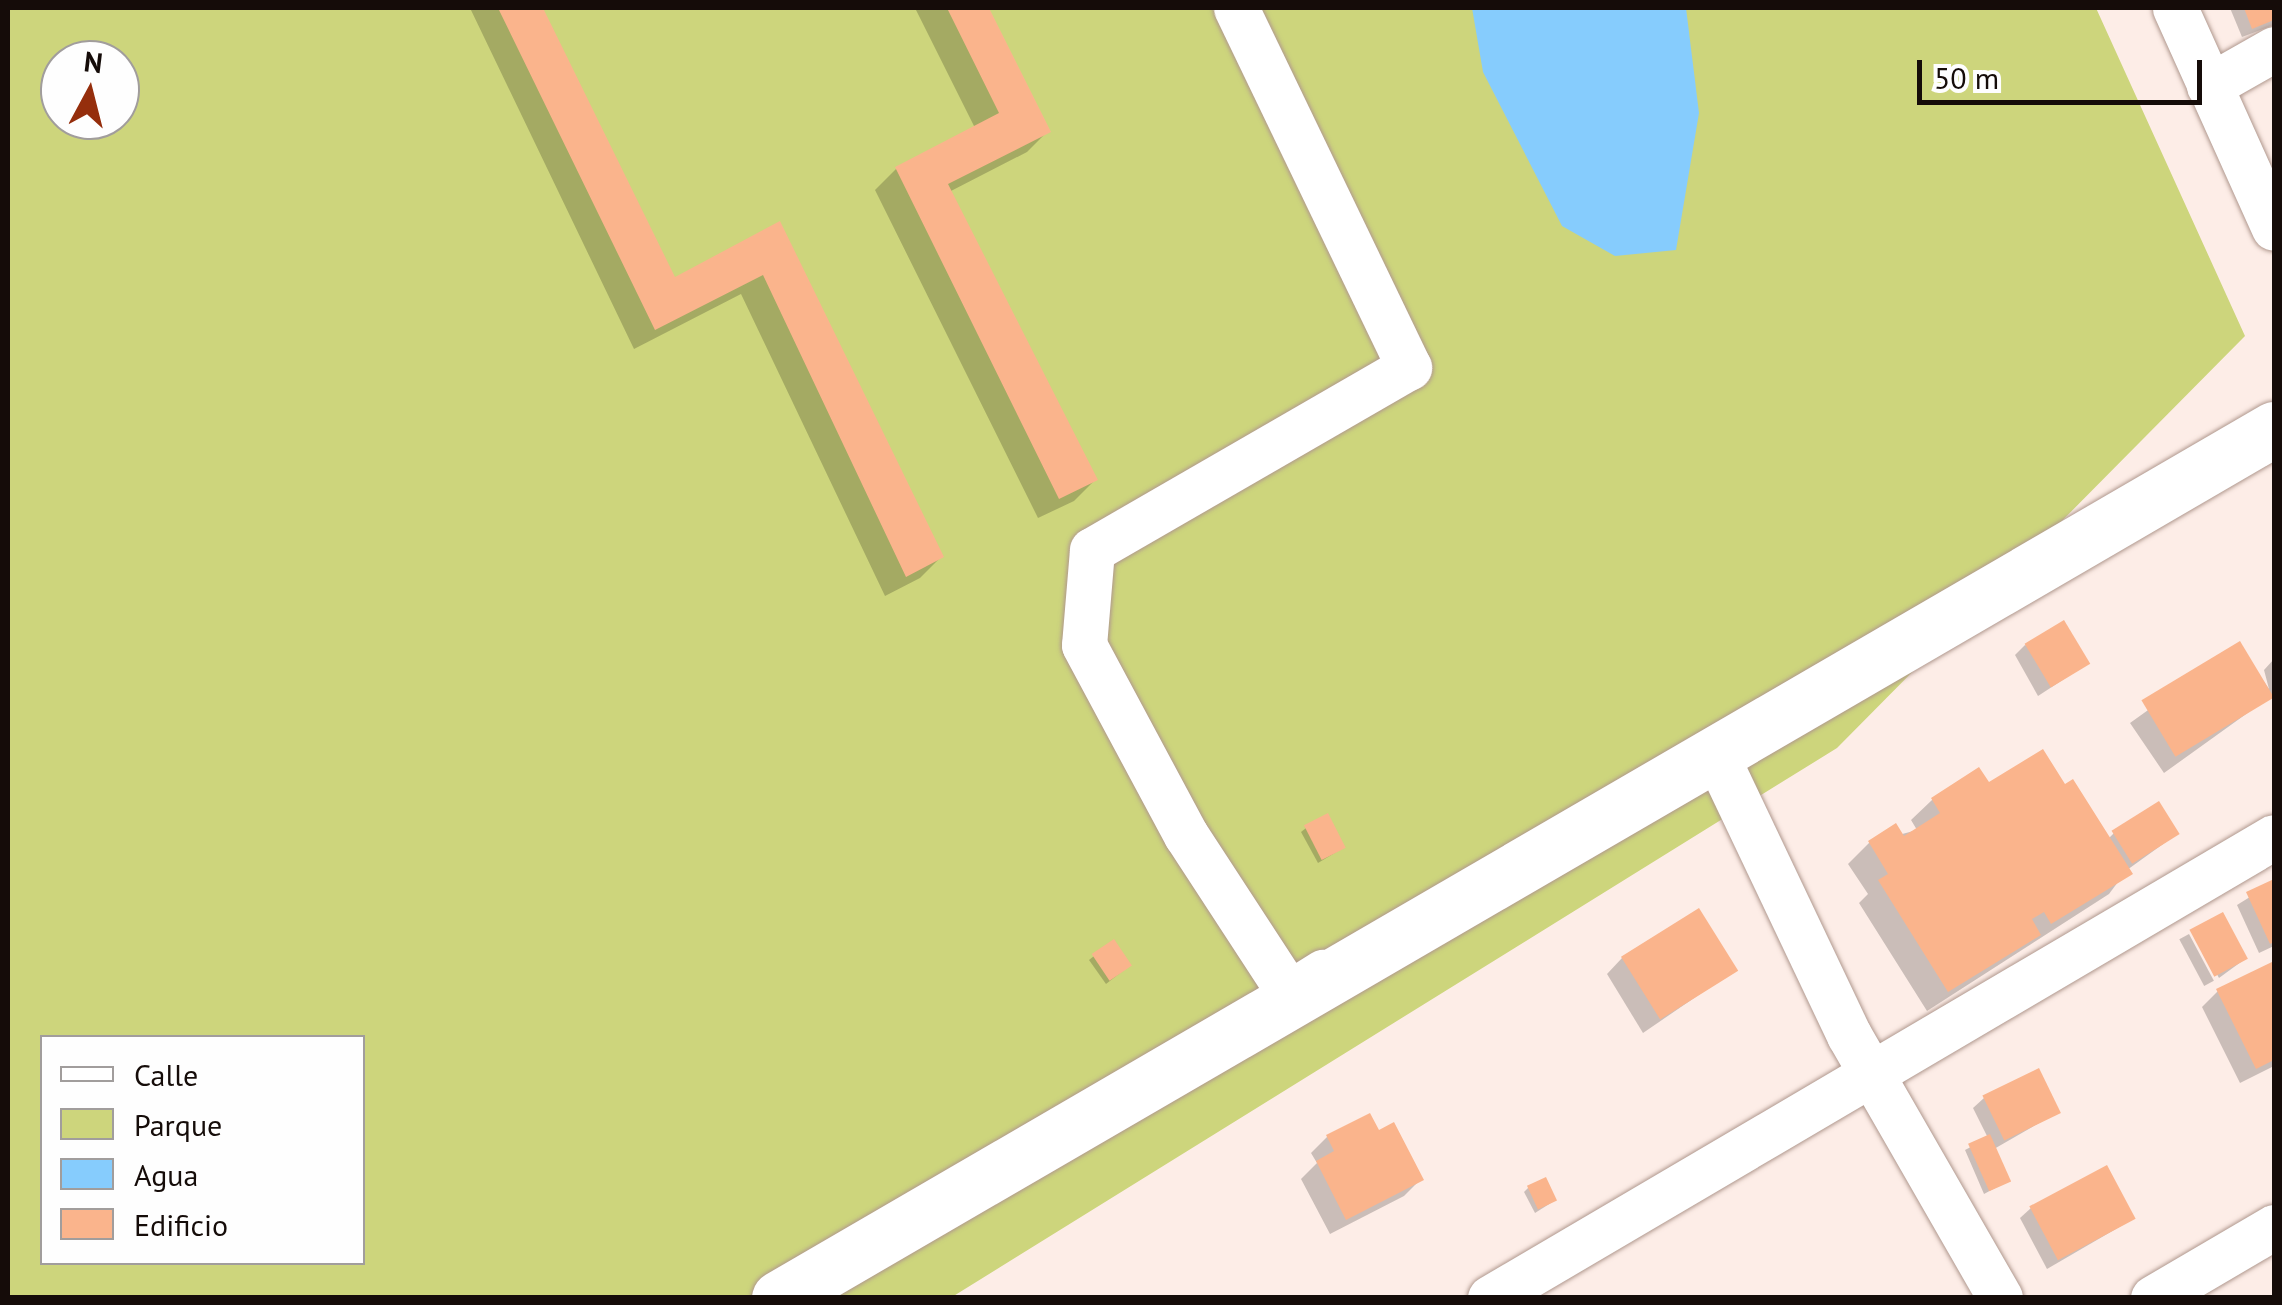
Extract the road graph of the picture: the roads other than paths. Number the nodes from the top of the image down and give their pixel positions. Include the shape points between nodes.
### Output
1 (1236, 8) edge
2 (2175, 8) edge
3 (2274, 49) edge
4 (2209, 86) junction
5 (2274, 228) edge
6 (2274, 430) edge
7 (1874, 663) junction
8 (1716, 755) junction
9 (2274, 837) edge
10 (1870, 1073) junction
11 (2274, 1227) edge
12 (779, 1298) edge
13 (1490, 1298) edge
14 (2000, 1298) edge
15 (2154, 1298) edge

1 - 7 street via 1409,368 1092,550 1084,645 1186,835 1289,992 1499,866
2 - 4 street
3 - 4 street
4 - 5 street
6 - 7 street
7 - 8 street
8 - 10 street
8 - 12 street
9 - 10 street
10 - 13 street
10 - 14 street
11 - 15 street

